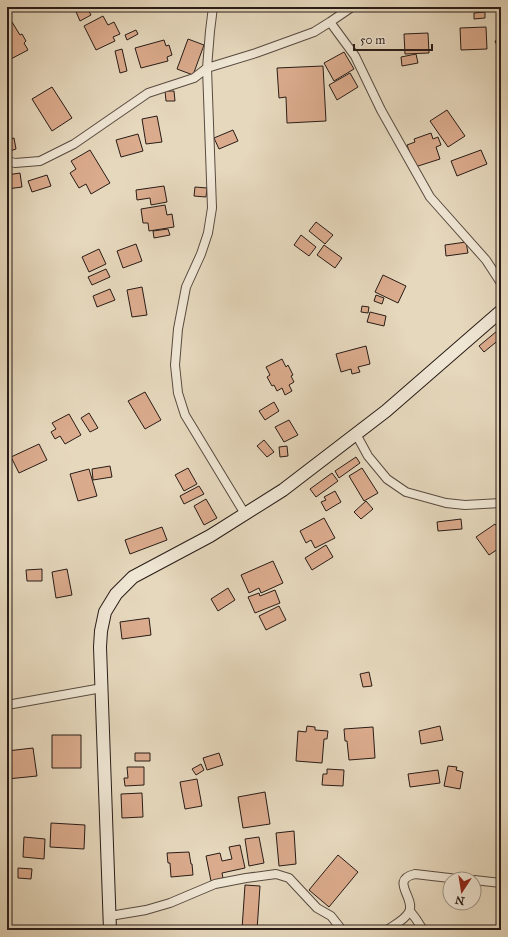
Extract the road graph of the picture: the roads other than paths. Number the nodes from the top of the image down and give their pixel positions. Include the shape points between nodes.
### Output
1 (213, 7) edge
2 (352, 7) edge
3 (330, 22) junction
4 (207, 68) junction
5 (7, 161) edge
6 (501, 283) edge
7 (501, 312) edge
8 (356, 434) junction
9 (501, 503) edge
10 (245, 514) junction
11 (102, 688) junction
12 (7, 705) edge
13 (442, 877) edge
14 (482, 881) edge
15 (501, 883) edge
16 (410, 911) junction
17 (110, 916) junction
18 (110, 930) edge
19 (342, 930) edge
20 (387, 930) edge
21 (423, 930) edge

1 - 4 street
2 - 3 street
3 - 4 street via 314,32
3 - 6 street via 355,56 381,110 430,196 486,260
4 - 5 street via 194,78 148,93 74,144 40,161
4 - 10 street via 212,208 208,233 186,287 178,329 175,365 178,393 185,415
7 - 8 main road
8 - 9 street via 368,456 387,479 406,492 446,503
8 - 10 main road via 283,490
10 - 11 main road via 210,536 133,577 116,594 105,612 101,631
11 - 12 street
11 - 17 main road
13 - 16 street via 408,875 403,887 410,902
14 - 15 street
16 - 20 street via 405,918
16 - 21 street
17 - 18 main road
17 - 19 street via 170,903 215,884 276,874 289,878 317,908 331,916

